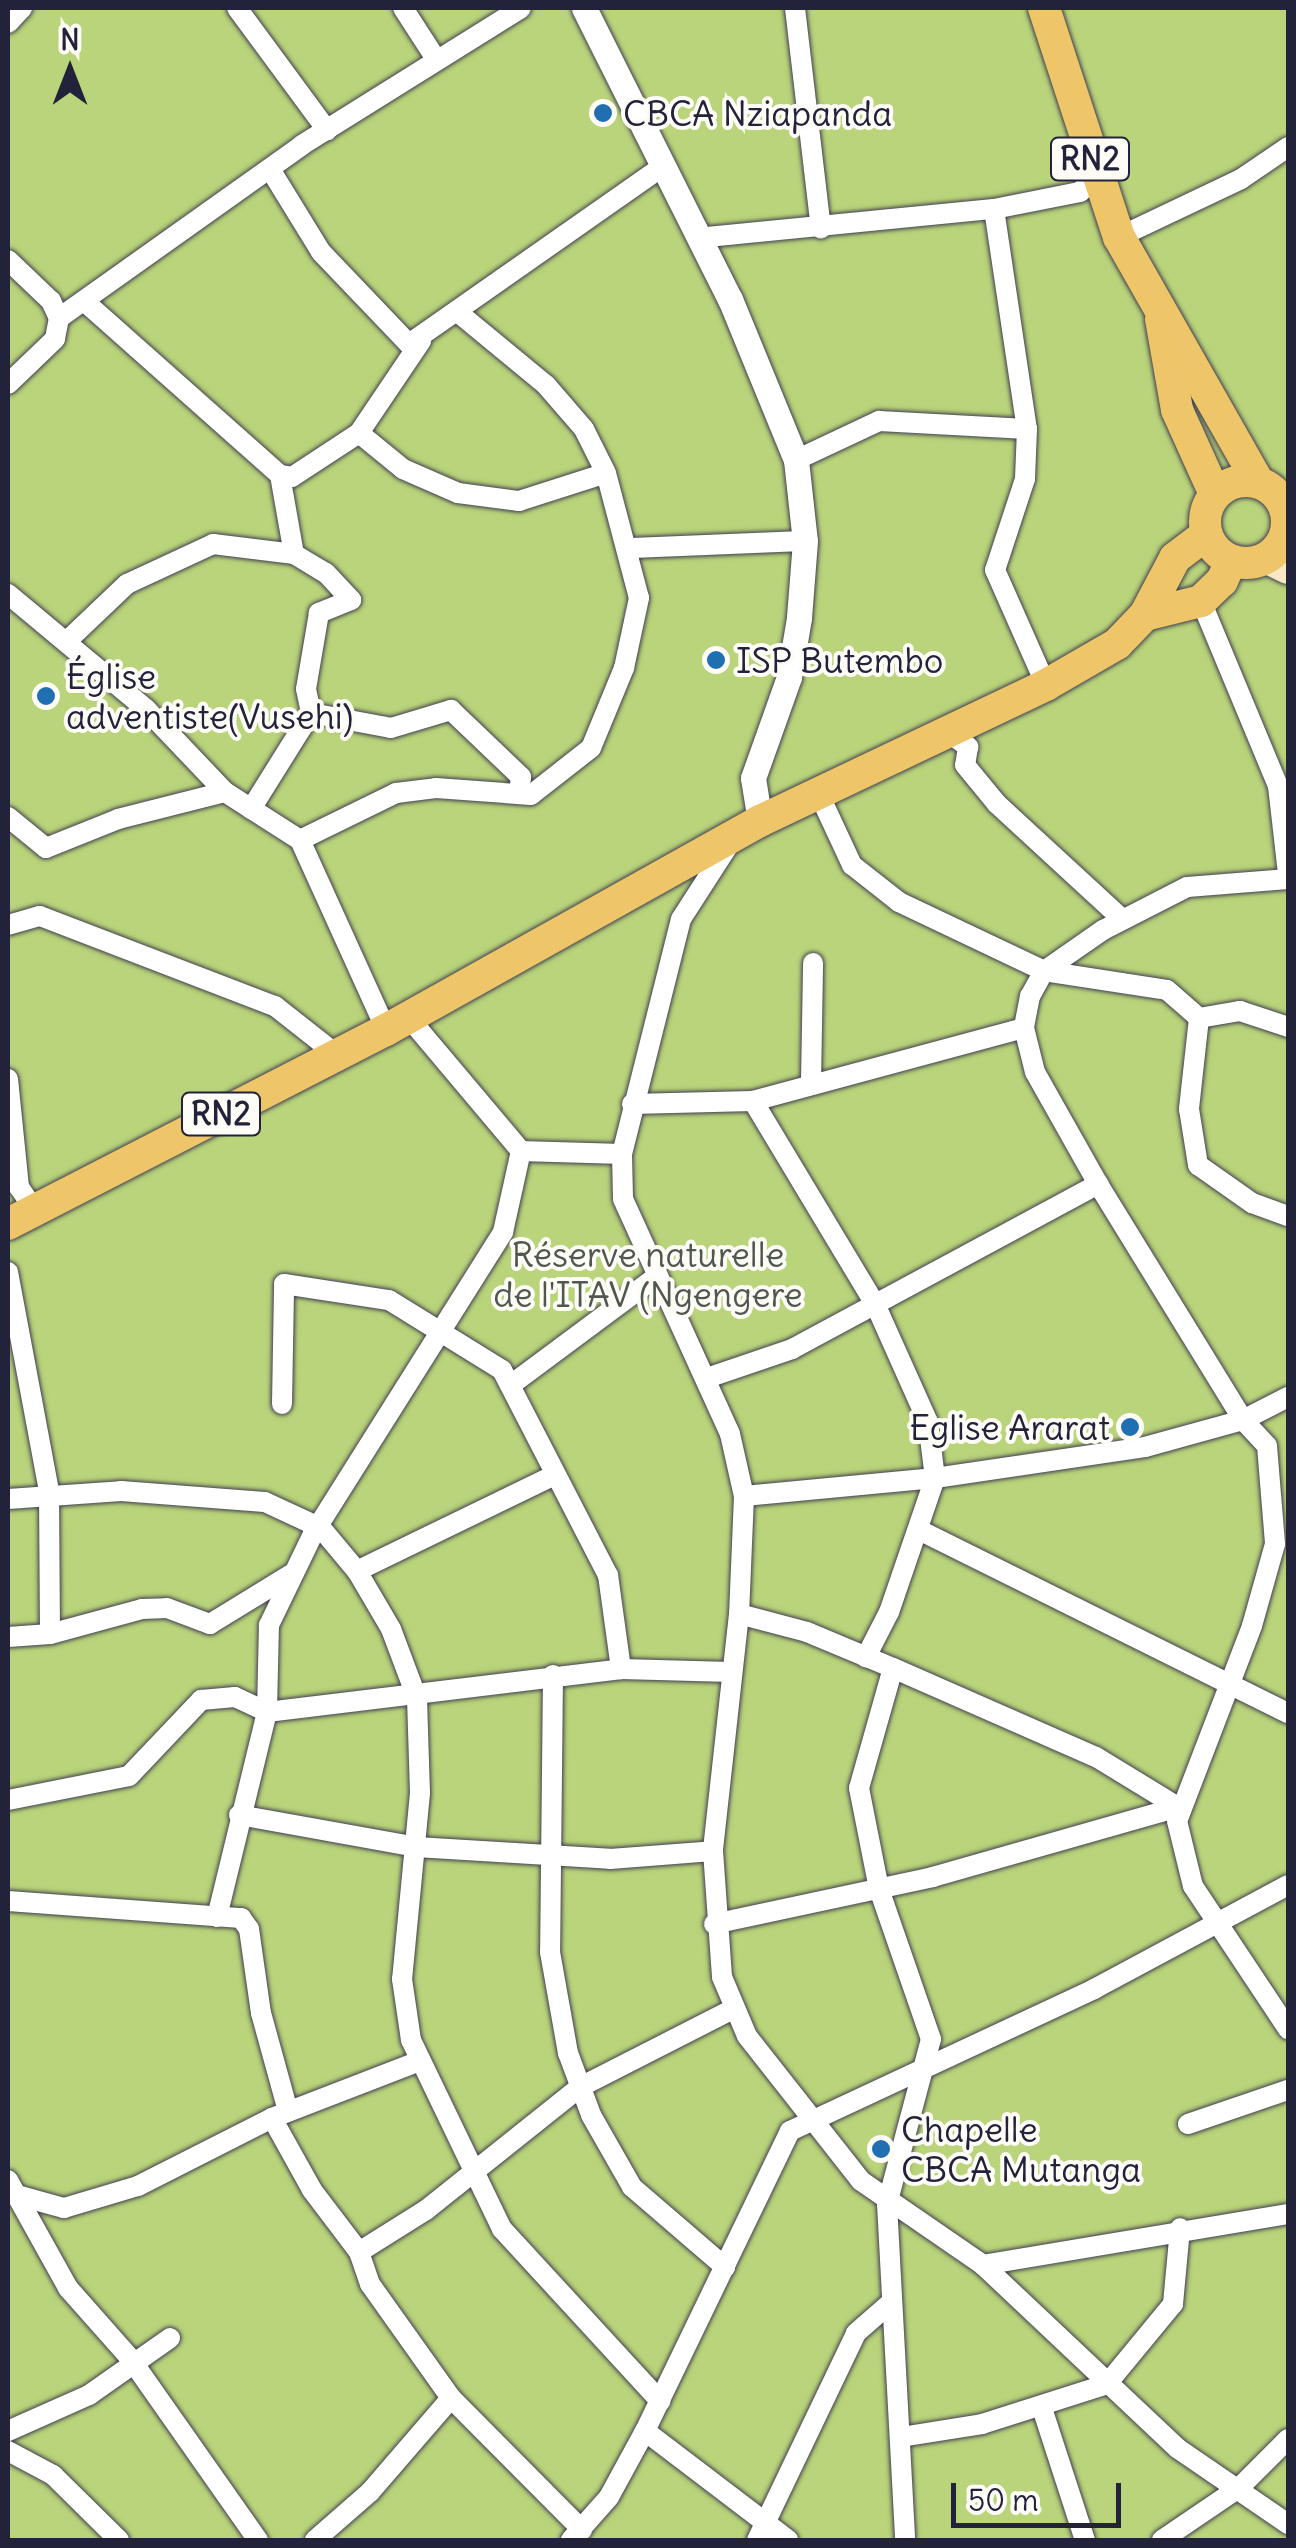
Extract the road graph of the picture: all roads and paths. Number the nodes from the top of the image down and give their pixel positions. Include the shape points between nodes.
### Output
1 (22, 8) edge
2 (237, 8) edge
3 (403, 8) edge
4 (521, 8) edge
5 (584, 8) edge
6 (794, 8) edge
7 (1044, 8) edge
8 (8, 23) edge
9 (436, 59) junction
10 (327, 130) junction
11 (1288, 147) edge
12 (662, 166) junction
13 (270, 169) junction
14 (1095, 176) junction
15 (994, 209) junction
16 (821, 228) junction
17 (1118, 237) junction
18 (697, 238) junction
19 (8, 260) edge
20 (1158, 300) junction
21 (84, 301) junction
22 (460, 314) junction
23 (59, 318) junction
24 (421, 341) junction
25 (8, 384) edge
26 (1027, 429) junction
27 (359, 433) junction
28 (796, 460) junction
29 (606, 473) junction
30 (280, 475) junction
31 (1258, 482) junction
32 (1215, 494) junction
33 (1288, 525) edge
34 (1206, 535) junction
35 (804, 541) junction
36 (630, 548) junction
37 (294, 554) junction
38 (1231, 560) junction
39 (1277, 564) edge
40 (8, 594) edge
41 (1202, 600) junction
42 (1145, 616) junction
43 (68, 641) junction
44 (1046, 686) junction
45 (311, 713) junction
46 (945, 730) junction
47 (224, 792) junction
48 (818, 792) junction
49 (519, 794) junction
50 (250, 808) junction
51 (8, 818) edge
52 (760, 821) junction
53 (300, 840) junction
54 (731, 842) junction
55 (1288, 876) edge
56 (1122, 919) junction
57 (8, 925) edge
58 (813, 963) dead end
59 (1044, 971) junction
60 (1199, 1018) junction
61 (397, 1024) junction
62 (1024, 1028) junction
63 (1288, 1028) edge
64 (337, 1055) junction
65 (8, 1079) edge
66 (811, 1084) junction
67 (753, 1101) junction
68 (632, 1104) junction
69 (520, 1151) junction
70 (622, 1154) junction
71 (1098, 1184) junction
72 (17, 1203) edge
73 (1288, 1216) edge
74 (8, 1272) edge
75 (656, 1277) junction
76 (876, 1306) junction
77 (446, 1331) junction
78 (707, 1378) junction
79 (512, 1384) junction
80 (1288, 1397) edge
81 (282, 1404) dead end
82 (1243, 1420) junction
83 (555, 1475) junction
84 (935, 1478) junction
85 (1282, 1490) edge
86 (49, 1492) junction
87 (744, 1496) junction
88 (8, 1499) edge
89 (320, 1528) junction
90 (920, 1530) junction
91 (357, 1570) junction
92 (291, 1575) junction
93 (739, 1614) junction
94 (50, 1634) junction
95 (8, 1637) edge
96 (866, 1656) junction
97 (893, 1668) junction
98 (622, 1669) junction
99 (732, 1672) junction
100 (552, 1675) junction
101 (1227, 1683) junction
102 (417, 1698) junction
103 (267, 1712) junction
104 (1288, 1713) edge
105 (8, 1800) edge
106 (1178, 1807) junction
107 (239, 1815) junction
108 (416, 1847) junction
109 (713, 1851) junction
110 (548, 1854) junction
111 (1288, 1884) edge
112 (879, 1889) junction
113 (8, 1901) edge
114 (217, 1917) junction
115 (1217, 1921) junction
116 (714, 1924) junction
117 (733, 2009) junction
118 (1288, 2029) edge
119 (420, 2060) junction
120 (918, 2074) junction
121 (580, 2087) junction
122 (1288, 2090) edge
123 (280, 2115) junction
124 (806, 2118) junction
125 (1188, 2124) dead end
126 (475, 2166) junction
127 (10, 2187) edge
128 (887, 2204) junction
129 (1288, 2214) edge
130 (1180, 2228) junction
131 (358, 2252) junction
132 (984, 2265) junction
133 (725, 2267) junction
134 (888, 2305) junction
135 (170, 2338) dead end
136 (134, 2365) junction
137 (1107, 2384) junction
138 (451, 2398) junction
139 (660, 2401) junction
140 (1042, 2408) junction
141 (8, 2431) edge
142 (645, 2431) junction
143 (901, 2436) junction
144 (1288, 2439) edge
145 (8, 2451) edge
146 (1240, 2487) junction
147 (1288, 2524) edge
148 (761, 2532) edge
149 (577, 2535) edge
150 (119, 2540) edge
151 (258, 2540) edge
152 (315, 2540) edge
153 (788, 2540) edge
154 (905, 2540) edge
155 (1085, 2540) edge
156 (1162, 2540) edge

1 - 8 street
2 - 10 street
3 - 9 street
4 - 9 street
5 - 12 street
6 - 16 street
7 - 14 highway, RN2
9 - 10 street
10 - 13 street
11 - 17 street via 1240,179
12 - 18 street
12 - 22 street
13 - 21 street
13 - 24 street via 321,252 398,338
14 - 15 street via 1080,192
14 - 17 highway, RN2
15 - 16 street
15 - 26 street
16 - 18 street
17 - 20 highway, RN2
18 - 28 street via 730,299
19 - 23 street via 51,301
20 - 31 highway, RN2
20 - 32 highway, RN2 via 1177,410 1190,452
21 - 23 street
21 - 30 street
22 - 24 street
22 - 29 street via 546,386 584,429
23 - 25 street via 55,339
24 - 27 street
26 - 28 street via 880,421
26 - 44 street via 1025,479 995,570
27 - 29 street via 404,469 458,493 519,502
27 - 30 street via 292,477
28 - 35 street
29 - 36 street
30 - 37 street
31 - 32 highway via 1230,483
31 - 33 highway, RN2 via 1280,498
32 - 34 highway
33 - 39 highway, RN2
34 - 38 highway
34 - 42 highway, RN2 via 1175,558
35 - 36 street
35 - 52 street via 789,677 753,778
36 - 49 street via 639,598 624,668 590,748 531,796
37 - 43 street via 213,544 127,584
37 - 45 street via 352,600 319,613 306,689
38 - 39 highway, RN2
38 - 41 highway via 1222,581
40 - 43 street
41 - 42 highway, RN2
41 - 55 street via 1278,786
42 - 44 highway, RN2 via 1117,644
43 - 47 street
44 - 46 highway, RN2
45 - 49 street via 390,728 451,710 521,777
45 - 50 street
46 - 48 highway, RN2
46 - 56 street via 968,747 965,765 997,804
47 - 50 street
47 - 51 street via 118,819 46,848
48 - 52 highway, RN2
48 - 59 street via 852,865 940,924
49 - 53 street via 396,793
50 - 53 street
52 - 54 highway, RN2
53 - 61 street
54 - 61 highway, RN2
54 - 68 street via 681,919
55 - 56 street via 1187,887
56 - 59 street
57 - 64 street via 40,916 275,1006
58 - 66 street
59 - 60 street via 1167,990
59 - 62 street
60 - 63 street via 1240,1010
60 - 73 street via 1189,1109 1198,1165 1252,1203
61 - 64 highway, RN2
61 - 69 street
62 - 66 street
62 - 71 street via 1034,1072
64 - 72 highway, RN2
65 - 72 street
66 - 67 street
67 - 68 street
67 - 76 street
68 - 70 street
69 - 70 street
69 - 77 street via 503,1232
70 - 75 street via 623,1199
71 - 76 street
71 - 82 street
74 - 86 street
75 - 78 street
75 - 79 street
76 - 78 street via 792,1349
76 - 84 street via 928,1422
77 - 79 street
77 - 81 street via 389,1300 284,1284
77 - 89 street
78 - 87 street via 730,1434
79 - 83 street
80 - 82 street
82 - 84 street via 1144,1448
82 - 85 street via 1266,1446
83 - 91 street
83 - 98 street via 608,1576
84 - 87 street
84 - 90 street
85 - 101 street via 1275,1544
86 - 88 street
86 - 89 street via 218,1494 294,1511
86 - 94 street
87 - 93 street
89 - 91 street
89 - 92 street
90 - 96 street
90 - 101 street
91 - 102 street via 391,1629
92 - 94 street via 210,1624 167,1608 142,1609
92 - 103 street via 265,1638 271,1666
93 - 96 street
93 - 99 street
94 - 95 street
96 - 97 street
97 - 106 street via 1096,1757
97 - 112 street via 859,1788
98 - 99 street
98 - 100 street
99 - 109 street
100 - 102 street
100 - 110 street
101 - 104 street
101 - 106 street
102 - 103 street
102 - 108 street
103 - 105 street via 235,1697 201,1700 129,1776
103 - 107 street
106 - 112 street
106 - 115 street via 1186,1870
107 - 108 street
107 - 114 street
108 - 110 street
108 - 119 street via 402,1979
109 - 110 street via 610,1858
109 - 116 street
110 - 121 street via 550,1952
111 - 115 street
112 - 116 street
112 - 120 street via 930,2026
113 - 114 street
114 - 123 street via 241,1918 250,1929
115 - 118 street
115 - 120 street
116 - 117 street
117 - 121 street
117 - 124 street
119 - 123 street
119 - 126 street
120 - 124 street via 835,2112
120 - 128 street
121 - 126 street
121 - 133 street via 632,2187
122 - 125 street
123 - 127 street via 138,2186 64,2208
123 - 131 street via 312,2190
124 - 128 street
124 - 133 street via 790,2131
126 - 131 street via 426,2210
126 - 139 street via 480,2193 502,2228
127 - 136 street via 68,2288
128 - 132 street
128 - 134 street
129 - 130 street
130 - 132 street
130 - 137 street via 1173,2304
131 - 138 street via 370,2284
132 - 137 street
133 - 139 street
134 - 143 street
134 - 148 street via 856,2332
135 - 136 street
136 - 141 street via 89,2395
136 - 151 street
137 - 140 street
137 - 146 street via 1177,2448
138 - 149 street
138 - 152 street via 370,2492
139 - 142 street
140 - 143 street
140 - 155 street
142 - 148 street
142 - 149 street via 609,2497
143 - 154 street
144 - 146 street
145 - 150 street via 53,2475
146 - 147 street
146 - 156 street
148 - 153 street

